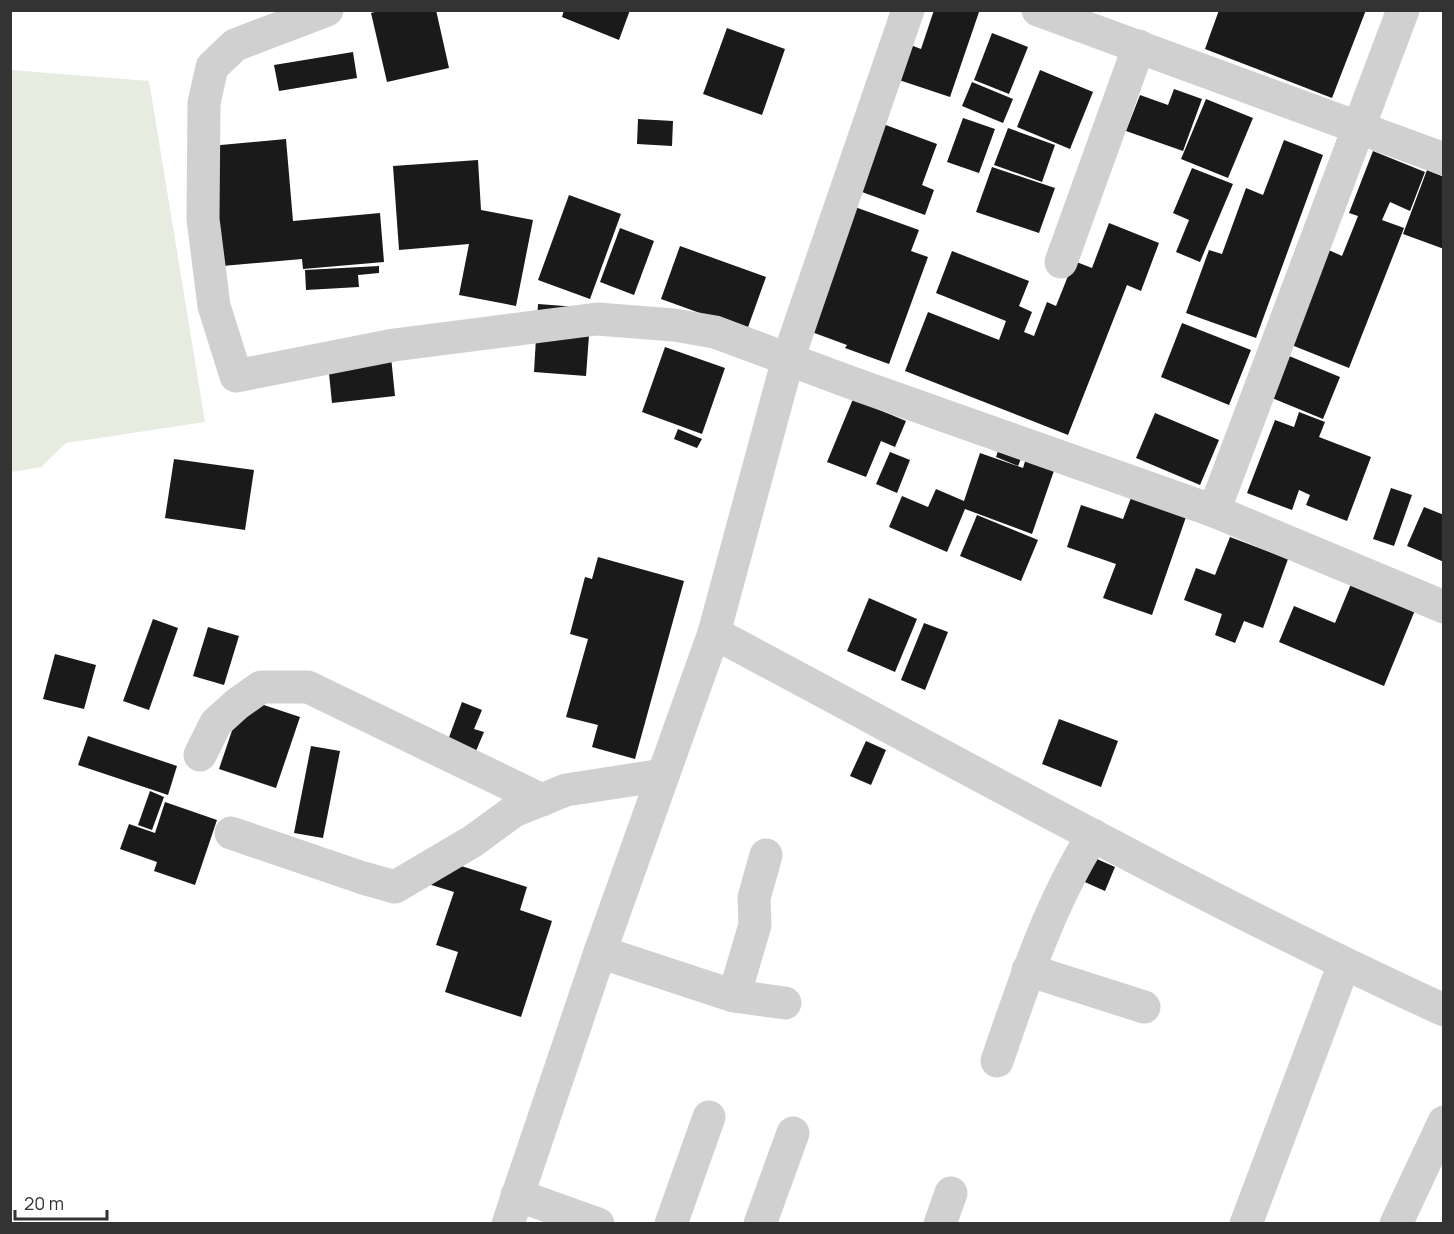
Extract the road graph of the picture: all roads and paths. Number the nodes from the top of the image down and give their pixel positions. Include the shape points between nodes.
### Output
1 (327, 10) edge
2 (908, 10) edge
3 (1038, 10) edge
4 (1403, 10) edge
5 (1139, 46) junction
6 (1359, 127) junction
7 (1443, 159) edge
8 (1061, 262) dead end
9 (788, 359) junction
10 (1214, 511) junction
11 (1443, 606) edge
12 (714, 633) junction
13 (200, 755) dead end
14 (663, 775) junction
15 (542, 800) junction
16 (231, 833) dead end
17 (1093, 835) junction
18 (766, 855) dead end
19 (600, 952) junction
20 (1344, 964) junction
21 (1028, 970) junction
22 (735, 996) junction
23 (785, 1003) dead end
24 (1144, 1007) dead end
25 (1443, 1010) edge
26 (997, 1061) dead end
27 (709, 1117) dead end
28 (1443, 1122) edge
29 (793, 1133) dead end
30 (951, 1193) dead end
31 (512, 1209) edge
32 (597, 1224) edge
33 (671, 1224) edge
34 (760, 1224) edge
35 (940, 1224) edge
36 (1246, 1224) edge
37 (1396, 1224) edge

1 - 9 street via 235,45 212,67 204,103 203,219 214,306 236,376 394,345 597,320 715,332
2 - 9 street
3 - 5 street
4 - 6 street
5 - 6 street
5 - 8 street
6 - 7 street
6 - 10 street
9 - 10 street
9 - 12 street
10 - 11 street
12 - 14 street
12 - 17 street
13 - 15 street via 216,723 261,687 309,687
14 - 15 street via 566,790
14 - 19 street
15 - 16 street via 514,811 473,842 395,887
17 - 20 street
17 - 21 street via 1074,865
18 - 22 street via 754,898 755,925
19 - 22 street
19 - 31 street
20 - 25 street
20 - 36 street
21 - 24 street
21 - 26 street
22 - 23 street
27 - 33 street
28 - 37 street
29 - 34 street
30 - 35 street
31 - 32 street

